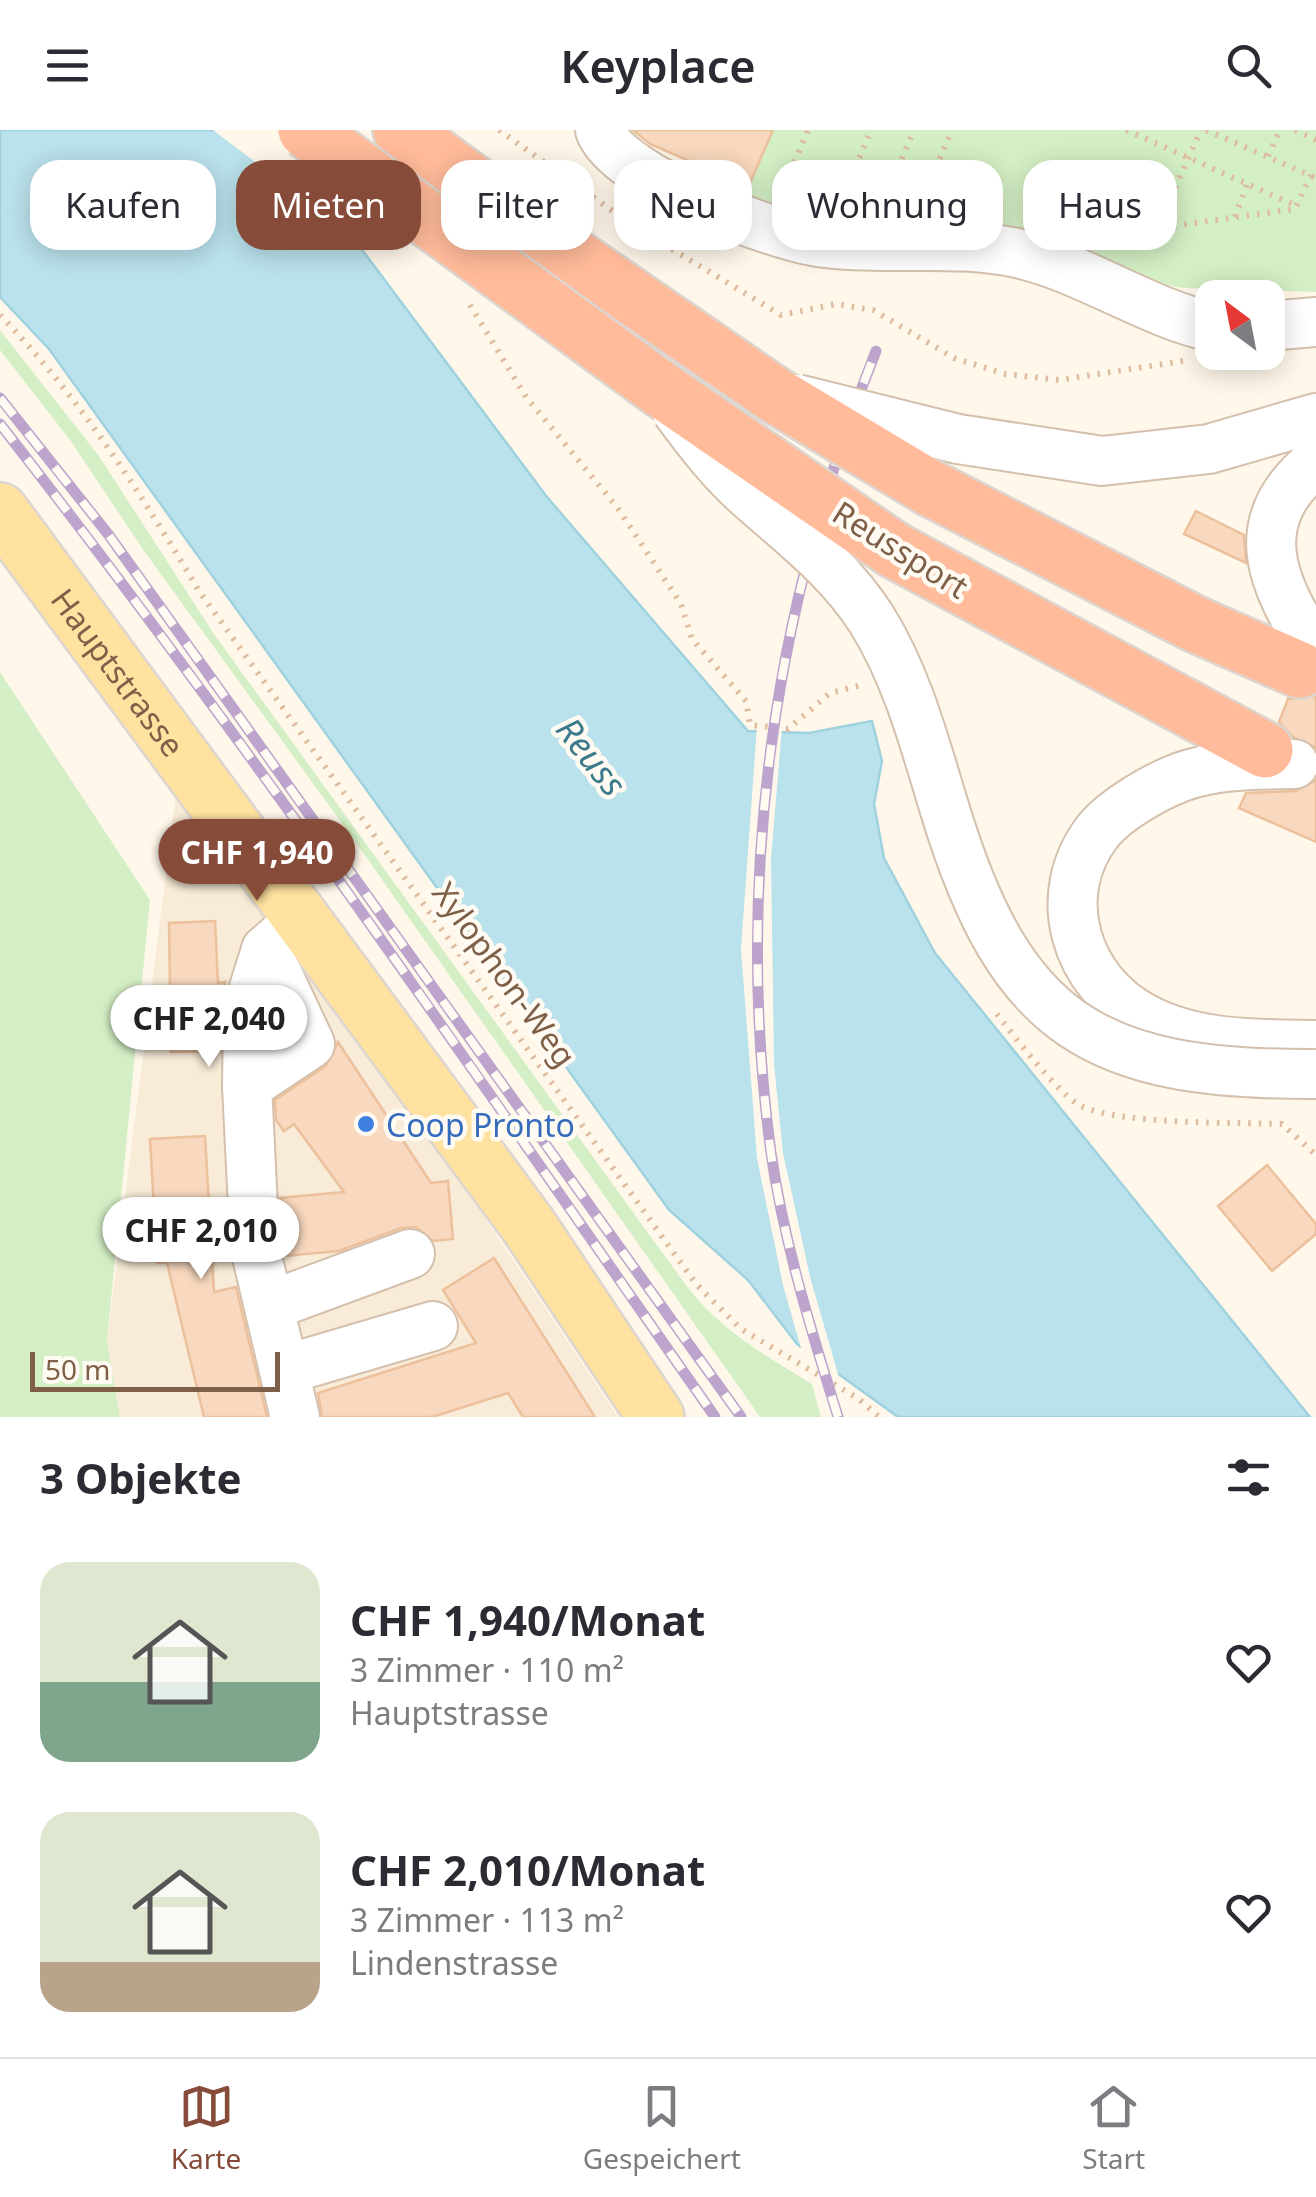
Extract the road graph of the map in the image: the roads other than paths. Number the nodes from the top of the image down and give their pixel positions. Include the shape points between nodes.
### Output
1 (306, 130) edge
2 (401, 130) edge
3 (600, 130) edge
4 (1316, 322) edge
5 (1285, 325) edge
6 (1195, 340) edge
7 (658, 388) junction
8 (775, 394) junction
9 (1316, 418) edge
10 (1316, 462) edge
11 (0, 511) edge
12 (1308, 660) edge
13 (1280, 757) joint
14 (284, 934) junction
15 (1316, 1045) edge
16 (1316, 1074) edge
17 (247, 1086) junction
18 (410, 1254) dead end
19 (268, 1306) junction
20 (433, 1326) dead end
21 (284, 1370) junction
22 (295, 1417) edge
23 (656, 1417) edge

1 - 7 highway, Reussport, bridge
2 - 8 highway
3 - 6 street via 627,164 676,192 800,239 1022,254
4 - 5 street
7 - 13 highway, Reussport, bridge via 894,550
7 - 16 street, bridge via 725,471 828,563 872,620 914,708 973,892 993,934 1039,995 1065,1020 1132,1056 1182,1068
8 - 9 street, bridge via 958,440 1102,461 1209,449
8 - 12 highway, bridge via 930,488 1195,624
10 - 12 street via 1288,491 1270,542 1278,588
11 - 14 main road, Hauptstrasse
13 - 15 street via 1177,778 1100,829 1075,881 1075,932 1099,982 1146,1020 1237,1044
14 - 17 street via 248,1007
14 - 17 street via 310,1044
14 - 23 main road, Hauptstrasse via 528,1225
17 - 19 street via 254,1248
18 - 19 street
19 - 21 street
20 - 21 street
21 - 22 street

